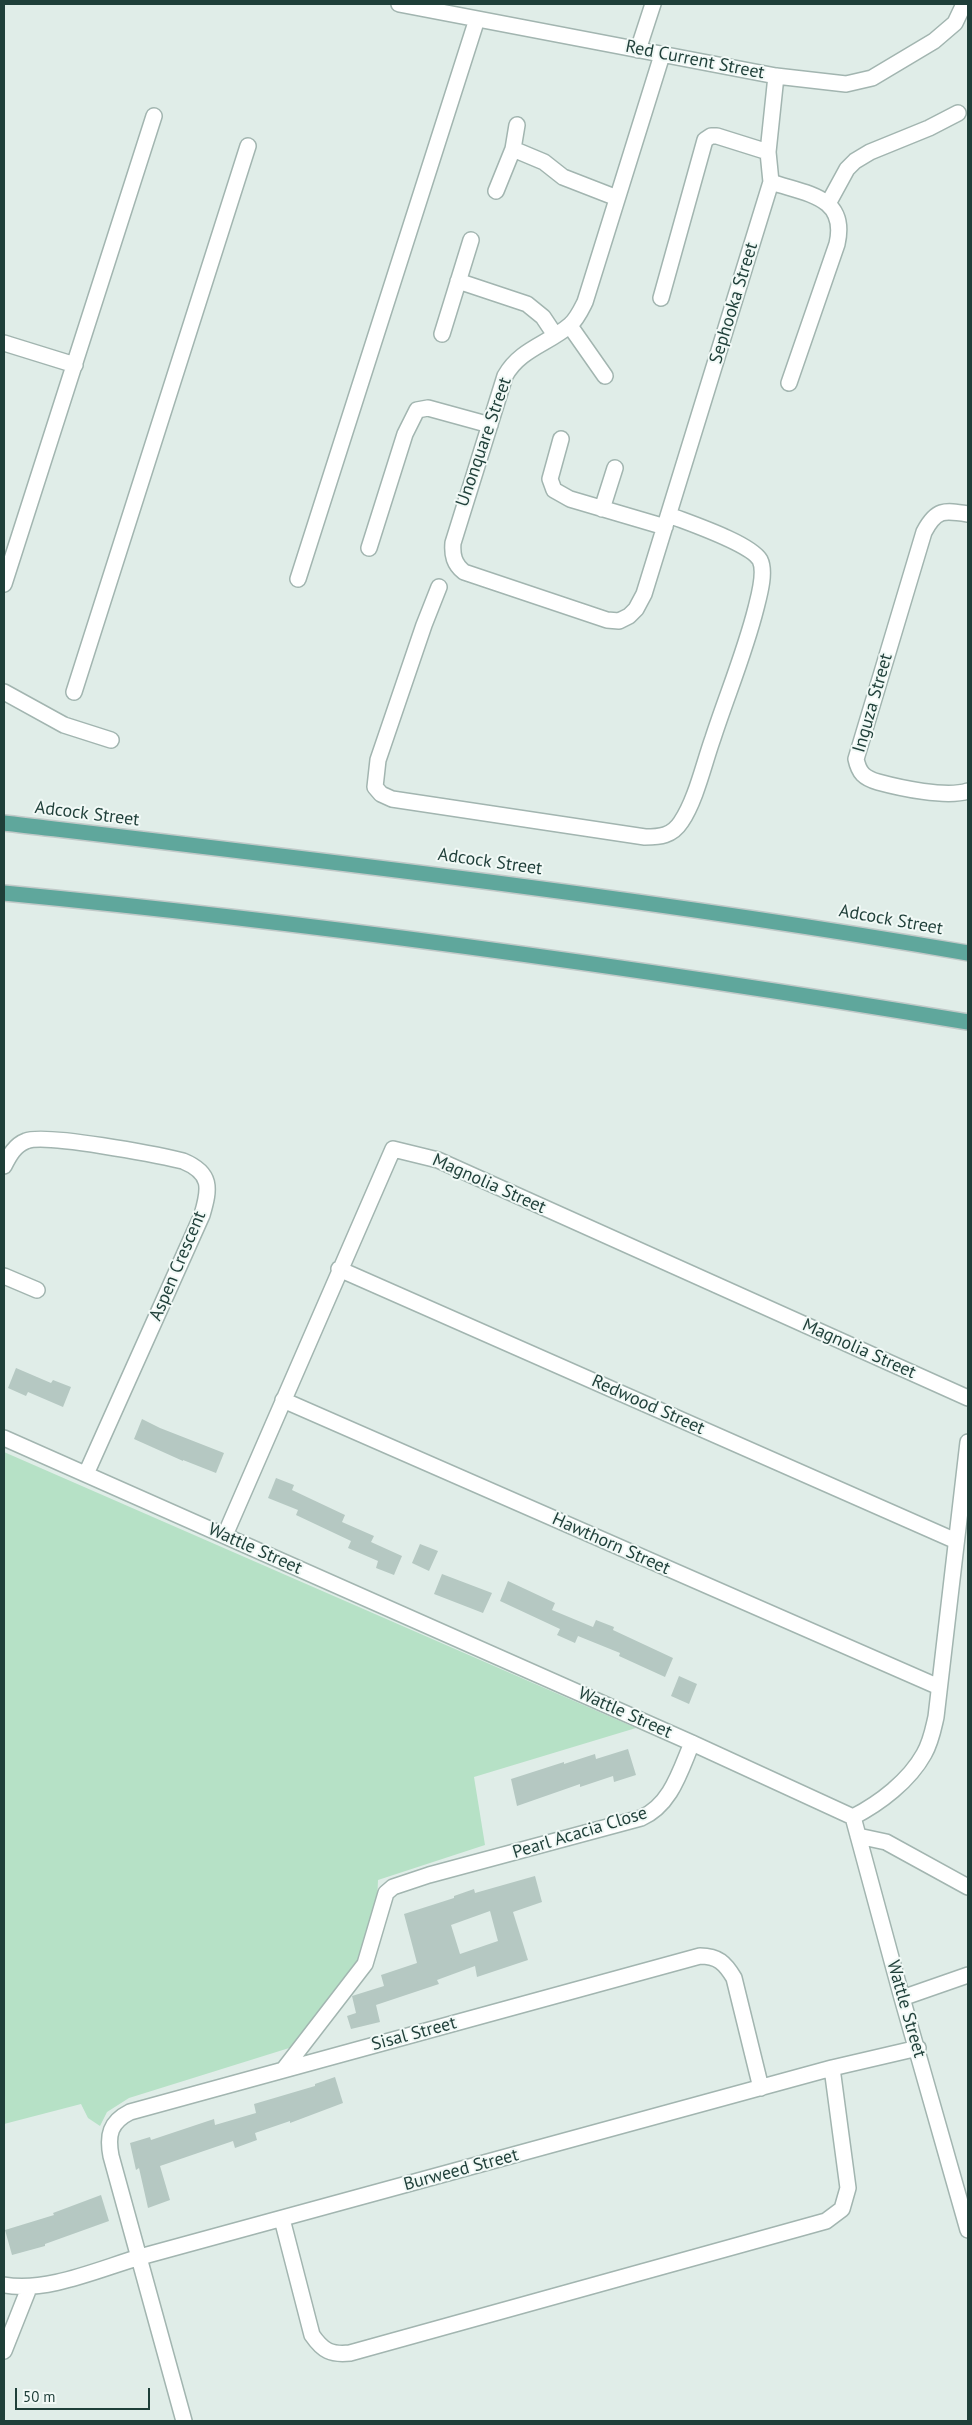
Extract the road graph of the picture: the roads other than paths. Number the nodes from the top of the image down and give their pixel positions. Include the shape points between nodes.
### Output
1 (398, 4) edge
2 (653, 4) edge
3 (964, 4) edge
4 (477, 19) junction
5 (638, 50) junction
6 (662, 54) junction
7 (776, 76) junction
8 (958, 113) dead end
9 (154, 116) dead end
10 (517, 125) dead end
11 (248, 146) dead end
12 (513, 149) junction
13 (768, 152) junction
14 (771, 182) junction
15 (496, 191) dead end
16 (617, 198) junction
17 (829, 202) junction
18 (471, 240) dead end
19 (458, 281) junction
20 (661, 298) dead end
21 (570, 326) junction
22 (442, 334) dead end
23 (555, 335) junction
24 (4, 343) edge
25 (75, 365) junction
26 (605, 376) dead end
27 (789, 383) dead end
28 (490, 425) junction
29 (561, 439) dead end
30 (615, 468) dead end
31 (602, 509) junction
32 (968, 514) edge
33 (667, 521) junction
34 (369, 548) dead end
35 (298, 579) dead end
36 (4, 584) edge
37 (439, 587) dead end
38 (4, 692) edge
39 (74, 692) dead end
40 (111, 740) dead end
41 (968, 792) edge
42 (4, 823) edge
43 (4, 893) edge
44 (968, 953) edge
45 (968, 1022) edge
46 (8, 1148) edge
47 (4, 1166) edge
48 (339, 1269) junction
49 (4, 1276) edge
50 (37, 1290) dead end
51 (968, 1398) edge
52 (283, 1400) junction
53 (4, 1438) edge
54 (968, 1442) edge
55 (86, 1474) junction
56 (225, 1535) junction
57 (956, 1541) junction
58 (939, 1687) junction
59 (692, 1743) junction
60 (853, 1818) junction
61 (858, 1836) junction
62 (968, 1887) edge
63 (968, 1975) edge
64 (902, 1998) junction
65 (918, 2048) junction
66 (832, 2068) junction
67 (284, 2069) junction
68 (761, 2088) junction
69 (282, 2219) junction
70 (968, 2230) edge
71 (140, 2257) junction
72 (4, 2284) edge
73 (29, 2288) junction
74 (4, 2351) edge
75 (184, 2421) edge

1 - 4 street, Red Current Street
2 - 5 street
3 - 7 street, Red Current Street via 948,31 872,78 846,84
4 - 5 street, Red Current Street
4 - 35 street
5 - 6 street, Red Current Street
6 - 7 street, Red Current Street
6 - 16 street, Unonquare Street
7 - 13 street, Sephooka Street
8 - 17 street via 856,161 847,169
9 - 25 street
10 - 12 street
11 - 39 street
12 - 15 street
12 - 16 street via 544,162 563,178
13 - 14 street, Sephooka Street
13 - 20 street via 717,136 705,140
14 - 17 street
14 - 33 street, Sephooka Street
16 - 21 street, Unonquare Street via 585,302
17 - 27 street via 840,221 839,238
18 - 19 street
19 - 22 street
19 - 23 street via 527,304 543,317
21 - 23 street, Unonquare Street
21 - 26 street
23 - 28 street, Unonquare Street via 511,365
24 - 25 street
25 - 36 street
28 - 33 street, Unonquare Street via 453,543 452,555 464,572 590,615 619,621 630,616 640,602
28 - 34 street via 428,408 417,410 405,434
29 - 31 street via 550,479 551,487 570,499
30 - 31 street
31 - 33 street
32 - 41 street, Inguza Street via 940,512 933,516 924,532 858,749 858,767 867,778 892,786 948,793
33 - 37 street via 742,545 756,554 762,571 756,608 696,787 682,822 673,832 661,837 392,799 381,794 375,787 378,760
38 - 40 street via 64,725
42 - 44 main road, Adcock Street via 417,871 810,926
43 - 45 main road via 509,951
46 - 47 street, Aspen Crescent
46 - 55 street, Aspen Crescent via 38,1138 170,1158 194,1165 204,1174 207,1184 202,1215
48 - 51 street, Magnolia Street via 392,1148 422,1154
48 - 52 street, Magnolia Street
48 - 57 street, Redwood Street
49 - 50 street
52 - 56 street, Magnolia Street
52 - 58 street, Hawthorn Street
53 - 55 street, Wattle Street
54 - 57 street
55 - 56 street, Wattle Street
56 - 59 street, Wattle Street
57 - 58 street
58 - 60 street via 931,1740 915,1768 874,1806
59 - 60 street, Wattle Street
59 - 67 street, Pearl Acacia Close via 671,1789 654,1812 393,1887 386,1893 366,1964
60 - 61 street, Wattle Street
61 - 62 street via 886,1842
61 - 64 street, Wattle Street
63 - 64 street
64 - 65 street, Wattle Street
65 - 66 street, Burweed Street
65 - 70 street, Wattle Street
66 - 68 street, Burweed Street
66 - 69 street via 848,2188 842,2209 834,2217 350,2353 327,2352 312,2335
67 - 68 street, Sisal Street via 690,1958 709,1956 727,1966 734,1978
67 - 71 street, Sisal Street via 130,2112 113,2125 109,2135 111,2156
68 - 69 street, Burweed Street
69 - 71 street, Burweed Street
71 - 73 street, Burweed Street
71 - 75 street, Sisal Street
72 - 73 street, Burweed Street
73 - 74 street

